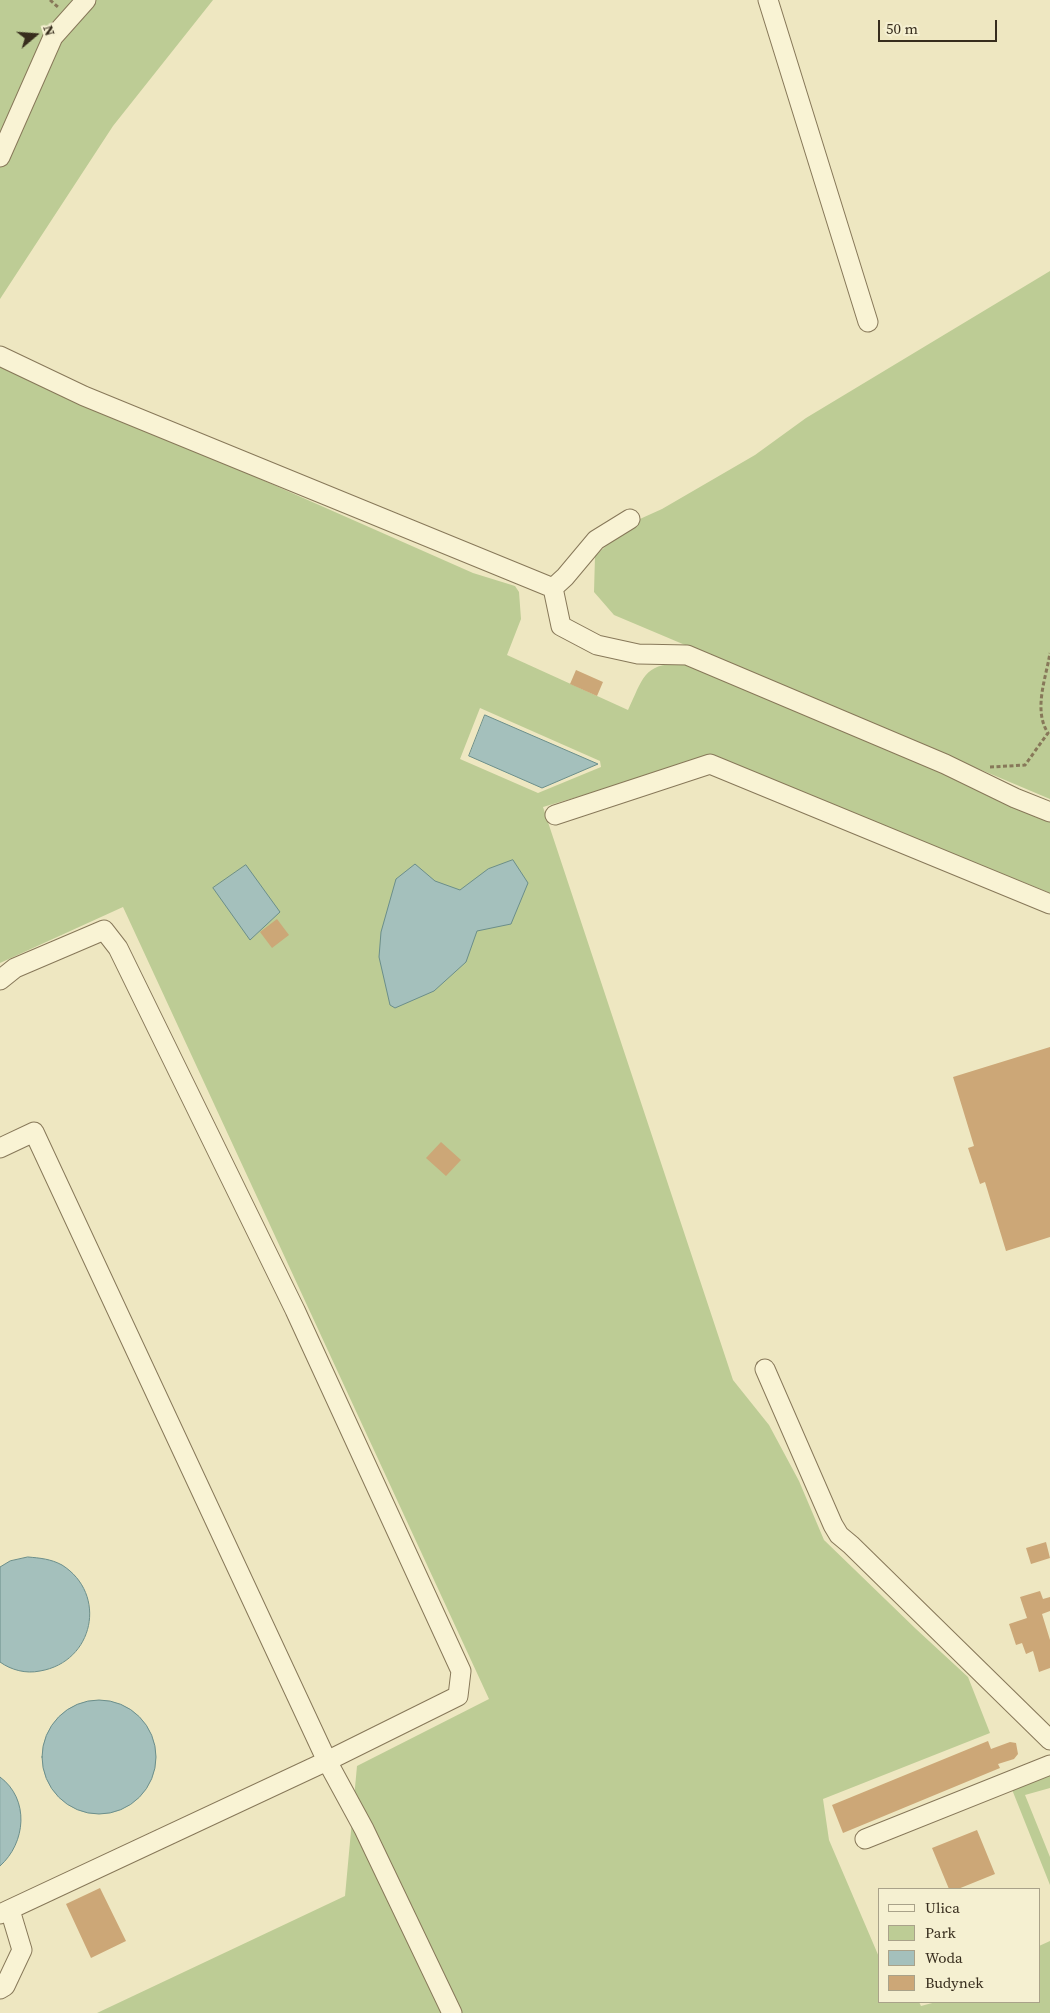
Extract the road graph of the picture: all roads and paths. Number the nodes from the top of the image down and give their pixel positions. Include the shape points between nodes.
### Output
1 (86, 0) edge
2 (768, 0) edge
3 (0, 157) edge
4 (868, 322) dead end
5 (0, 356) edge
6 (630, 519) dead end
7 (553, 588) junction
8 (1050, 653) edge
9 (1049, 733) edge
10 (973, 778) junction
11 (1050, 812) edge
12 (555, 815) dead end
13 (1050, 904) edge
14 (0, 980) edge
15 (0, 1148) edge
16 (765, 1369) dead end
17 (1050, 1740) edge
18 (327, 1761) junction
19 (1050, 1765) edge
20 (865, 1839) dead end
21 (5, 1912) edge
22 (0, 1989) edge
23 (452, 2013) edge

1 - 3 lane via 53,37
2 - 4 lane
5 - 7 lane via 84,396
6 - 7 lane via 596,540
7 - 10 lane via 561,626 597,645 638,654 687,655
8 - 9 path via 1041,703 1042,724
9 - 10 path via 1025,765 990,766
10 - 11 lane
12 - 13 lane via 710,764
14 - 18 lane via 15,968 104,930 118,948 295,1310 462,1671 458,1696
15 - 18 lane via 34,1132
16 - 17 lane via 839,1535
18 - 21 lane
18 - 23 lane via 364,1829
19 - 20 lane
21 - 22 lane via 22,1950 5,1986

